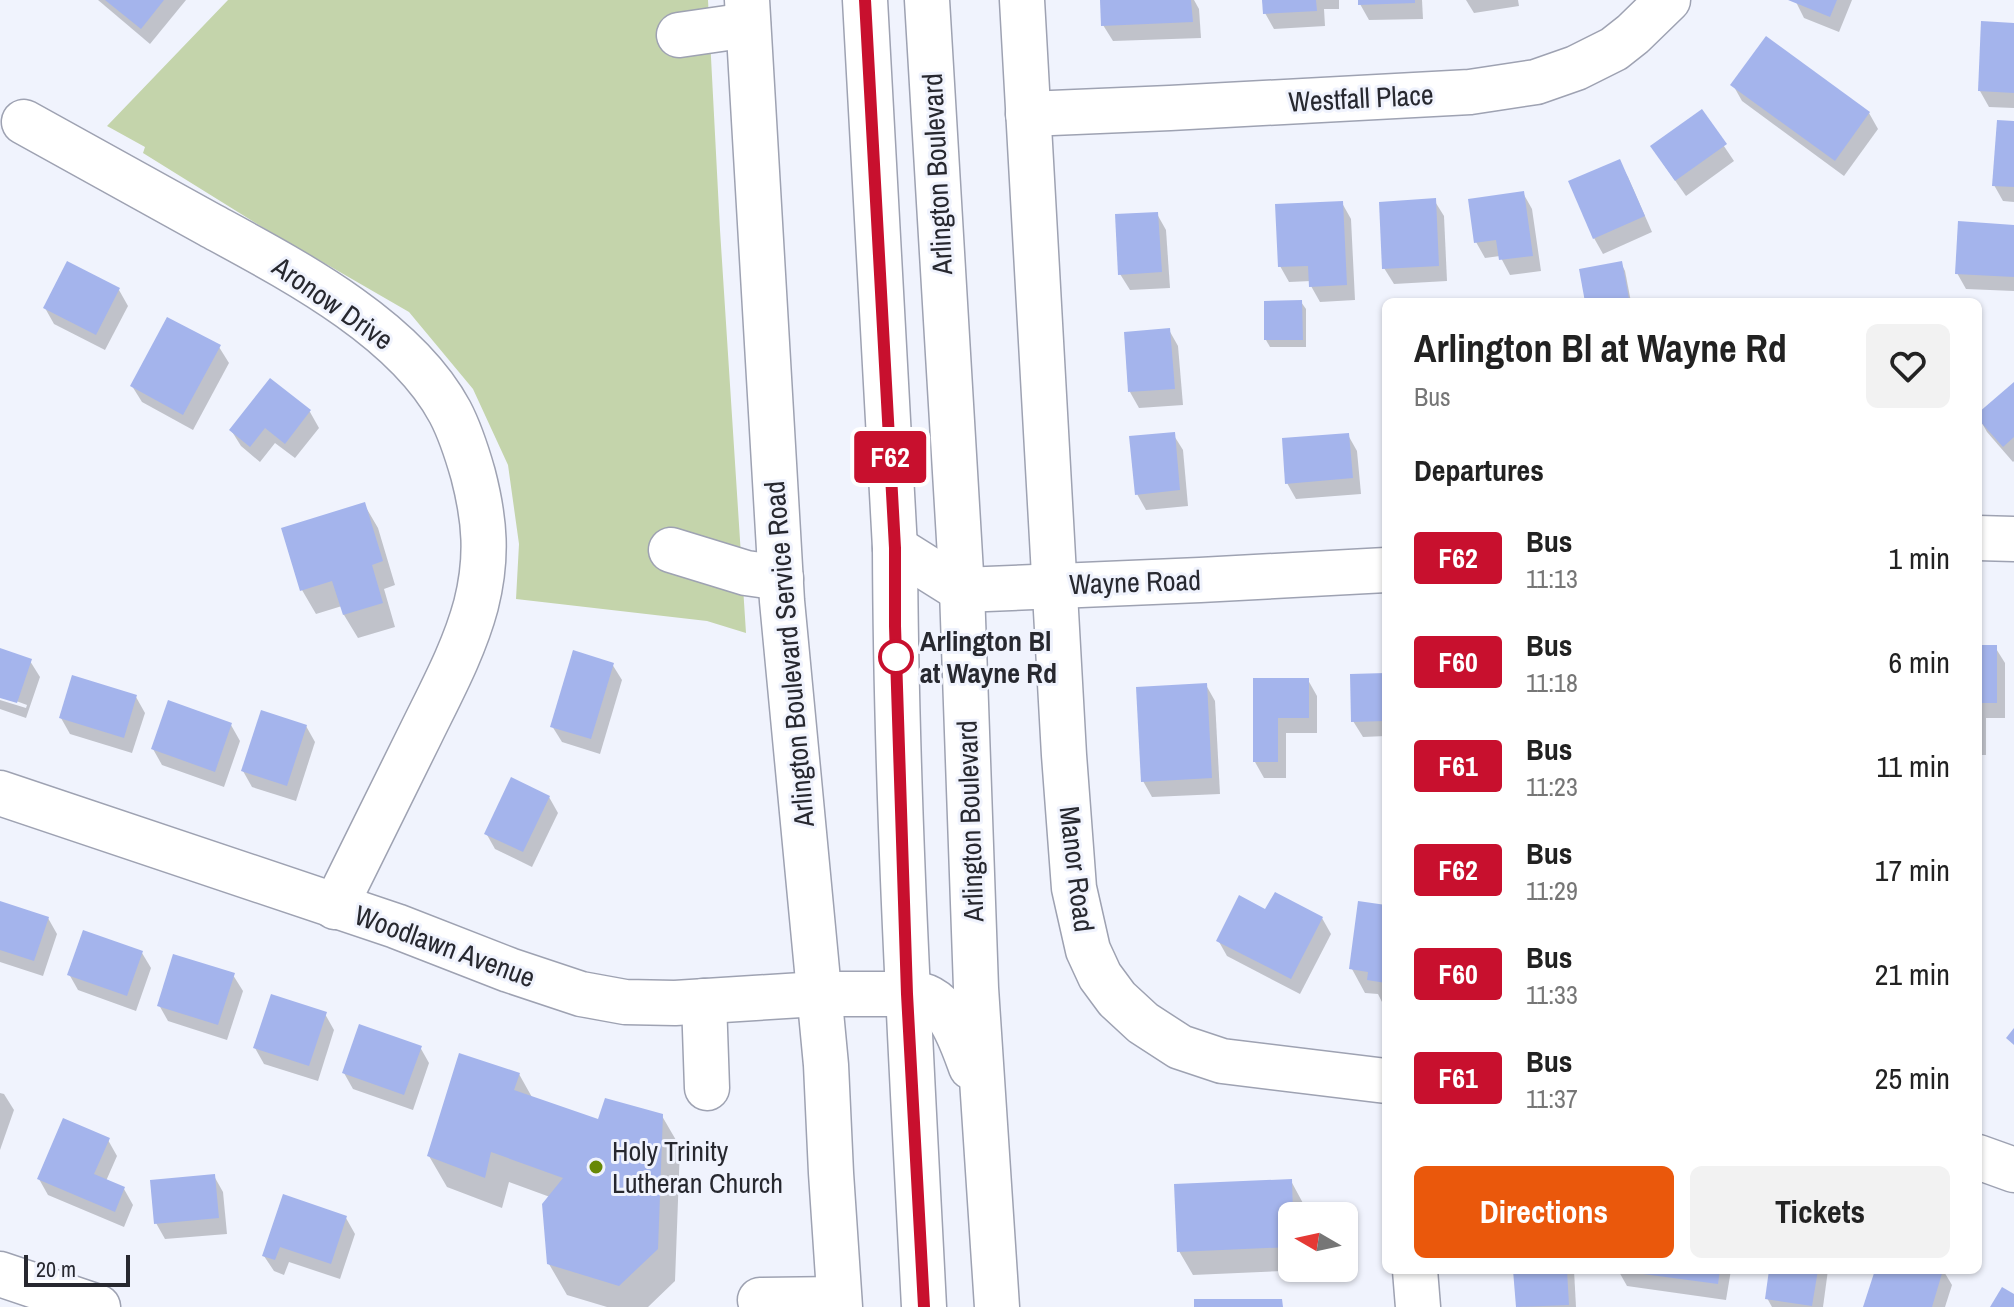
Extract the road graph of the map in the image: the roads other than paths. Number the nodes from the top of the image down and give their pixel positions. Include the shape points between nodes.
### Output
1 (865, 0) edge
2 (927, 0) edge
3 (1022, 0) edge
4 (1668, 0) edge
5 (748, 13) edge
6 (679, 35) dead end
7 (1028, 114) junction
8 (24, 122) dead end
9 (1982, 538) edge
10 (2014, 539) edge
11 (895, 548) junction
12 (671, 550) dead end
13 (1382, 570) edge
14 (781, 578) junction
15 (1054, 585) junction
16 (962, 590) junction
17 (0, 793) edge
18 (335, 907) junction
19 (818, 994) junction
20 (907, 994) junction
21 (704, 1001) junction
22 (1382, 1081) edge
23 (707, 1088) dead end
24 (984, 1103) junction
25 (1982, 1158) edge
26 (2014, 1170) edge
27 (0, 1274) edge
28 (1415, 1274) edge
29 (760, 1300) dead end
30 (839, 1303) edge
31 (98, 1307) edge
32 (924, 1307) edge
33 (997, 1307) edge
34 (1418, 1307) edge

1 - 11 main road
2 - 16 main road, Arlington Boulevard
3 - 7 main road
4 - 7 main road, Westfall Place via 1614,49 1536,82 1470,92
5 - 6 main road
5 - 14 main road, Arlington Boulevard Service Road
7 - 15 main road
8 - 18 main road, Aronow Drive via 356,311 423,373 466,449 485,536 476,606 457,660
9 - 10 main road
11 - 16 main road
11 - 20 main road
12 - 14 main road
13 - 15 main road, Wayne Road
14 - 19 main road, Arlington Boulevard Service Road
15 - 16 main road, Wayne Road
15 - 22 main road, Manor Road via 1074,888 1088,950 1100,976 1143,1023 1180,1047 1222,1061
16 - 24 main road, Arlington Boulevard
17 - 18 main road, Woodlawn Avenue
18 - 21 main road, Woodlawn Avenue via 581,994 614,983 625,1002
19 - 20 main road, Woodlawn Avenue
19 - 21 main road, Woodlawn Avenue
19 - 30 main road, Arlington Boulevard Service Road
20 - 24 main road via 928,996 947,1013
20 - 32 main road
21 - 23 main road
24 - 33 main road, Arlington Boulevard
25 - 26 main road
27 - 31 main road
28 - 34 main road
29 - 30 main road

